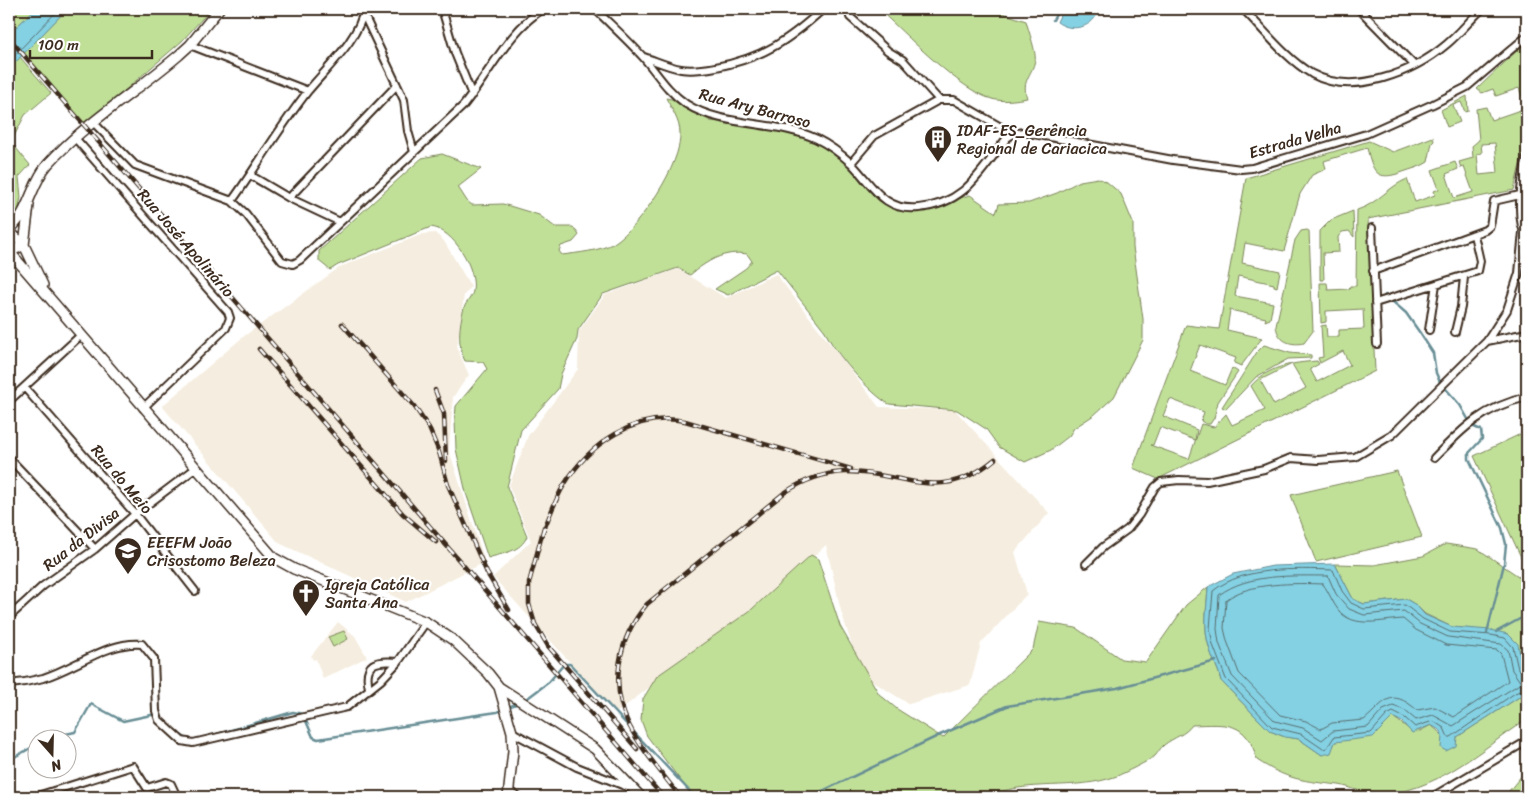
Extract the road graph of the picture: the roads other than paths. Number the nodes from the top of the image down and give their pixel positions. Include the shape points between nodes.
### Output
1 (219, 9) edge
2 (442, 9) edge
3 (543, 9) edge
4 (595, 9) edge
5 (824, 9) edge
6 (1243, 9) edge
7 (1359, 9) edge
8 (1482, 9) edge
9 (363, 11) edge
10 (850, 17) dead end
11 (1527, 36) edge
12 (190, 45) junction
13 (643, 57) junction
14 (1414, 65) junction
15 (397, 85) junction
16 (308, 91) junction
17 (472, 95) junction
18 (939, 100) junction
19 (94, 122) junction
20 (1013, 134) junction
21 (75, 138) junction
22 (414, 152) junction
23 (1527, 157) edge
24 (851, 163) junction
25 (250, 175) junction
26 (1520, 195) junction
27 (289, 198) junction
28 (30, 200) junction
29 (232, 201) junction
30 (340, 222) junction
31 (1372, 228) dead end
32 (9, 230) edge
33 (1523, 232) junction
34 (1474, 235) junction
35 (1527, 238) edge
36 (24, 245) junction
37 (9, 251) edge
38 (1373, 271) junction
39 (1464, 277) junction
40 (1436, 284) junction
41 (48, 296) junction
42 (1375, 303) junction
43 (1429, 330) dead end
44 (1455, 332) dead end
45 (81, 334) junction
46 (1527, 334) edge
47 (1487, 341) junction
48 (1377, 344) dead end
49 (25, 388) junction
50 (1527, 397) edge
51 (9, 401) edge
52 (143, 408) junction
53 (9, 458) edge
54 (1434, 458) dead end
55 (196, 468) junction
56 (135, 514) junction
57 (95, 549) junction
58 (1086, 564) dead end
59 (195, 592) dead end
60 (9, 617) edge
61 (426, 622) junction
62 (398, 662) junction
63 (9, 684) edge
64 (499, 687) junction
65 (369, 688) junction
66 (512, 732) junction
67 (1527, 741) edge
68 (634, 789) junction
69 (508, 794) edge
70 (34, 797) edge
71 (177, 797) edge
72 (518, 797) edge
73 (641, 797) edge
74 (1432, 797) edge

1 - 12 street
2 - 17 street via 455,54
3 - 17 street via 518,29
4 - 13 street, Rua Ary Barroso
5 - 13 street via 785,42 733,63 700,70 682,69
6 - 14 street via 1296,62 1314,75 1360,83
7 - 14 street
8 - 14 street via 1448,43
9 - 15 street
9 - 16 street via 338,57
10 - 18 street via 903,60
11 - 20 street, Estrada Velha via 1467,88 1366,134 1252,168 1173,160 1034,133
12 - 16 street
12 - 19 street
13 - 24 street, Rua Ary Barroso via 669,90 696,109 800,133 816,139
15 - 22 street via 406,107
15 - 27 street
16 - 25 street
17 - 22 street
18 - 20 street via 954,100
18 - 24 street via 874,136
19 - 21 street
19 - 29 street via 135,165
20 - 24 street, Rua Ary Barroso via 975,182 962,193 920,208 906,209 883,199
21 - 28 street via 48,164
21 - 52 street, Rua José Apolinário via 230,318 226,328
22 - 30 street
23 - 26 street
25 - 27 street
25 - 29 street
26 - 33 street
26 - 34 street via 1494,201 1490,226
27 - 30 street
28 - 32 street
28 - 36 street
29 - 30 street via 287,264 300,260
31 - 38 street
32 - 36 street
33 - 35 street
33 - 47 street via 1514,293
34 - 38 street
34 - 39 street via 1480,266 1475,273
36 - 37 street
36 - 41 street
37 - 41 street
38 - 42 street
39 - 40 street
39 - 44 street
40 - 42 street
40 - 43 street
41 - 45 street
42 - 48 street
45 - 49 street
45 - 52 street
46 - 47 street
47 - 58 street via 1392,435 1364,453 1342,458 1291,458 1264,469 1206,481 1161,482 1128,529
49 - 51 street
49 - 56 street, Rua do Meio
50 - 54 street via 1506,403 1476,419
52 - 55 street
53 - 57 street
55 - 56 street, Rua da Divisa
55 - 61 street via 274,558
56 - 57 street, Rua da Divisa
56 - 59 street, Rua do Meio
57 - 60 street, Rua da Divisa via 43,586
61 - 62 street
61 - 64 street via 453,640
62 - 65 street
62 - 65 street via 381,660 370,667 366,676
63 - 65 street via 44,678 113,648 130,643 142,644 154,659 159,720 182,741 193,743 347,707
64 - 66 street
64 - 68 street via 584,740
66 - 68 street via 577,768
66 - 69 street
67 - 74 street
68 - 73 street
69 - 72 street
70 - 71 street via 133,766 147,788 166,782 171,784

